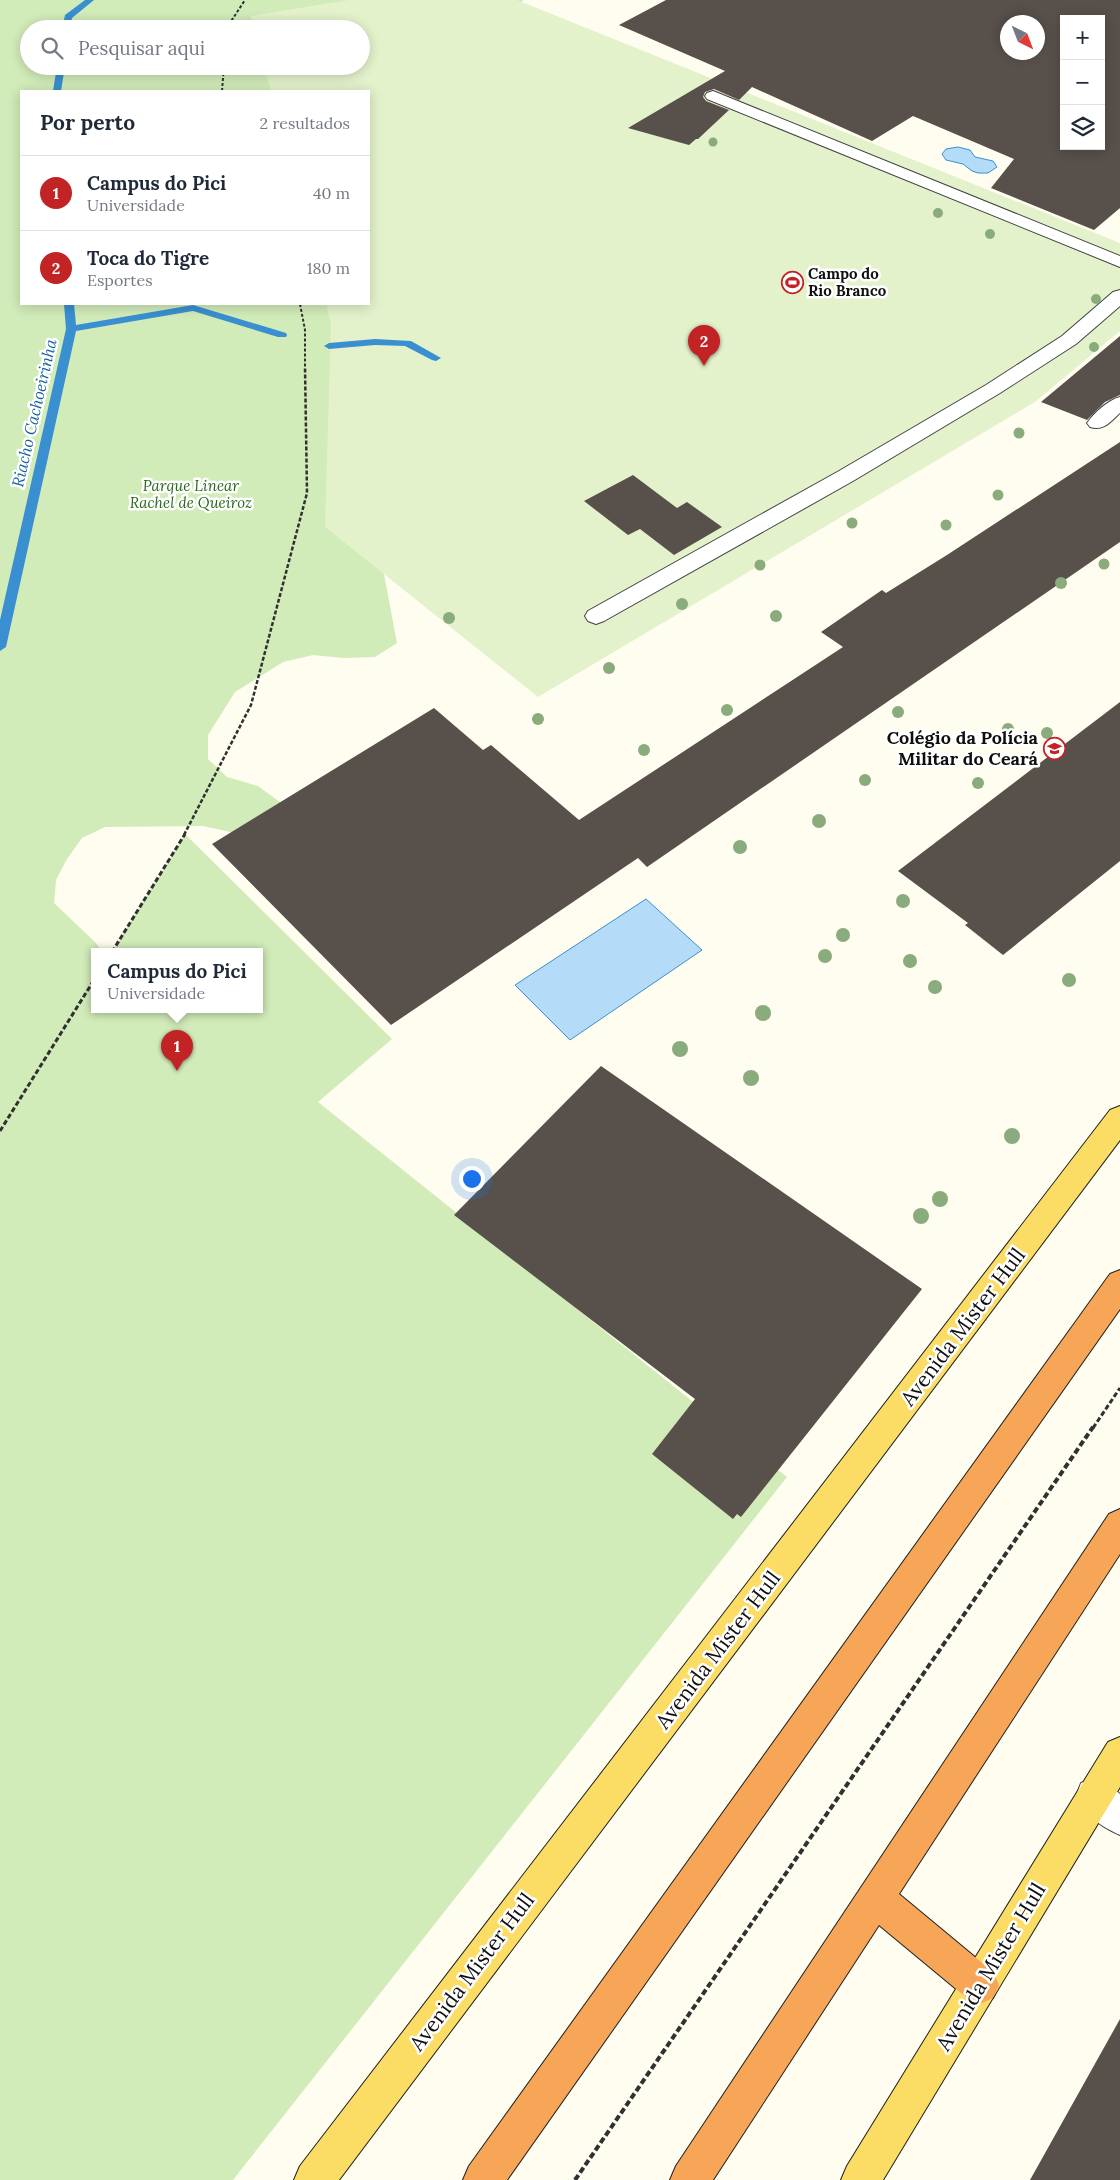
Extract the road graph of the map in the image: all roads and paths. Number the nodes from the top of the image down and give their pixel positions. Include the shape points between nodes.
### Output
1 (245, 0) edge
2 (232, 20) edge
3 (223, 75) edge
4 (222, 90) edge
5 (713, 96) dead end
6 (1120, 262) edge
7 (1120, 296) edge
8 (300, 305) edge
9 (1120, 403) edge
10 (1097, 423) dead end
11 (596, 616) dead end
12 (115, 948) edge
13 (91, 985) edge
14 (1120, 1118) edge
15 (0, 1130) edge
16 (1120, 1284) edge
17 (1120, 1388) edge
18 (1120, 1525) edge
19 (1120, 1754) edge
20 (1107, 1807) edge
21 (875, 1898) junction
22 (980, 1985) junction
23 (314, 2180) edge
24 (483, 2180) edge
25 (575, 2180) edge
26 (690, 2180) edge
27 (861, 2180) edge

1 - 2 path
3 - 4 path
5 - 6 street
7 - 11 street via 1069,340 993,389 846,476
8 - 12 path via 305,330 307,493 251,705 186,834
9 - 10 street
13 - 15 path
14 - 23 main road, Avenida Mister Hull
16 - 24 highway
17 - 25 path
18 - 21 highway
19 - 20 main road, Avenida Mister Hull
20 - 22 main road, Avenida Mister Hull
21 - 22 highway
21 - 26 highway
22 - 27 main road, Avenida Mister Hull

